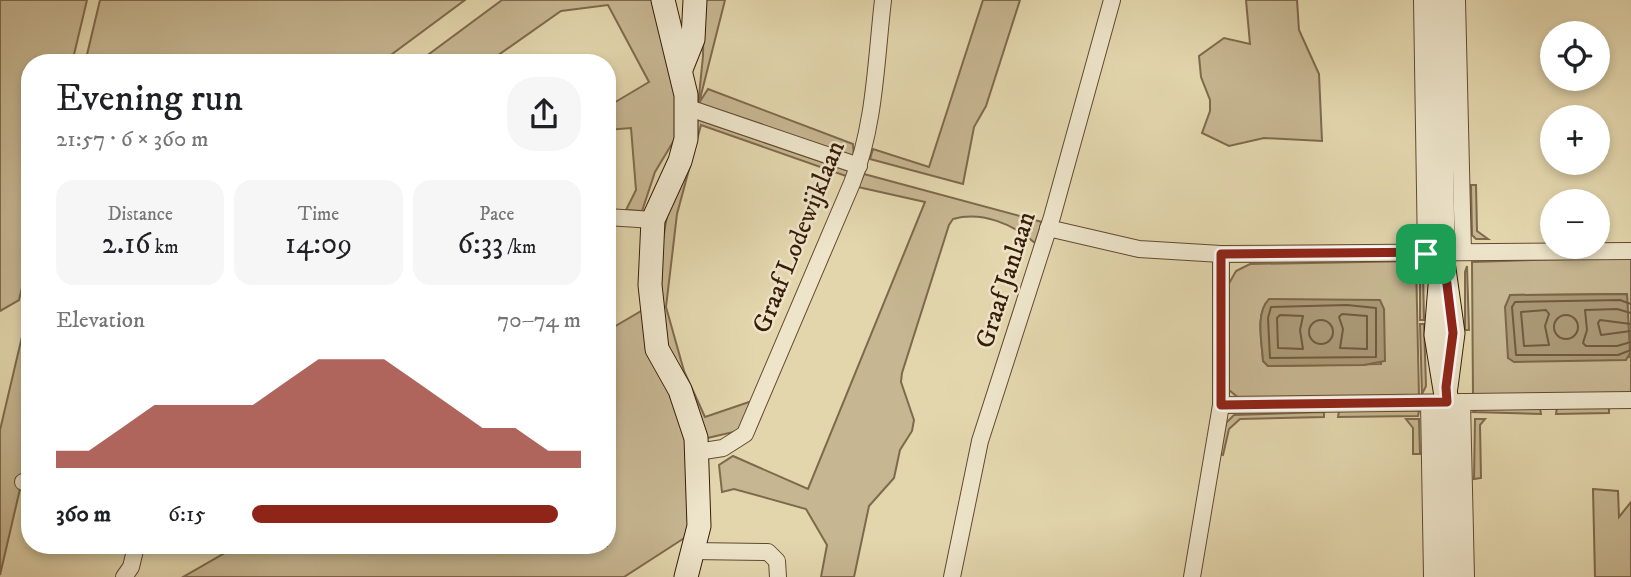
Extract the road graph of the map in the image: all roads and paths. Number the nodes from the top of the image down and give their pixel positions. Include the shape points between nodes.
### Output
1 (663, 0) edge
2 (695, 0) edge
3 (883, 0) edge
4 (1112, 0) edge
5 (1422, 0) edge
6 (1440, 0) edge
7 (1458, 0) edge
8 (681, 69) junction
9 (687, 107) junction
10 (859, 166) junction
11 (616, 218) edge
12 (653, 220) junction
13 (1048, 229) junction
14 (1631, 251) edge
15 (1221, 254) junction
16 (1444, 255) junction
17 (1446, 398) junction
18 (1631, 400) edge
19 (1221, 405) junction
20 (697, 452) junction
21 (692, 551) junction
22 (134, 554) edge
23 (124, 577) edge
24 (686, 577) edge
25 (778, 577) edge
26 (952, 577) edge
27 (1192, 577) edge
28 (1432, 577) edge
29 (1450, 577) edge
30 (1466, 577) edge

1 - 8 street
2 - 8 street via 693,39
3 - 10 street, Graaf Lodewijklaan
4 - 13 street, Graaf Janlaan
5 - 16 street
6 - 16 street
7 - 16 street
8 - 9 street
9 - 10 street
9 - 12 street via 680,161
10 - 20 street, Graaf Lodewijklaan via 745,434 723,449
11 - 12 street
12 - 20 street via 650,278 657,349 686,404
13 - 15 street via 1139,249
13 - 26 street, Graaf Janlaan via 980,441
14 - 16 street
15 - 16 street
15 - 19 street
16 - 17 street via 1436,335
17 - 18 street
17 - 19 street
17 - 28 street
17 - 29 street
17 - 30 street
19 - 27 street
20 - 21 street via 699,526
21 - 24 street
21 - 25 street via 768,552 777,561
22 - 23 street

